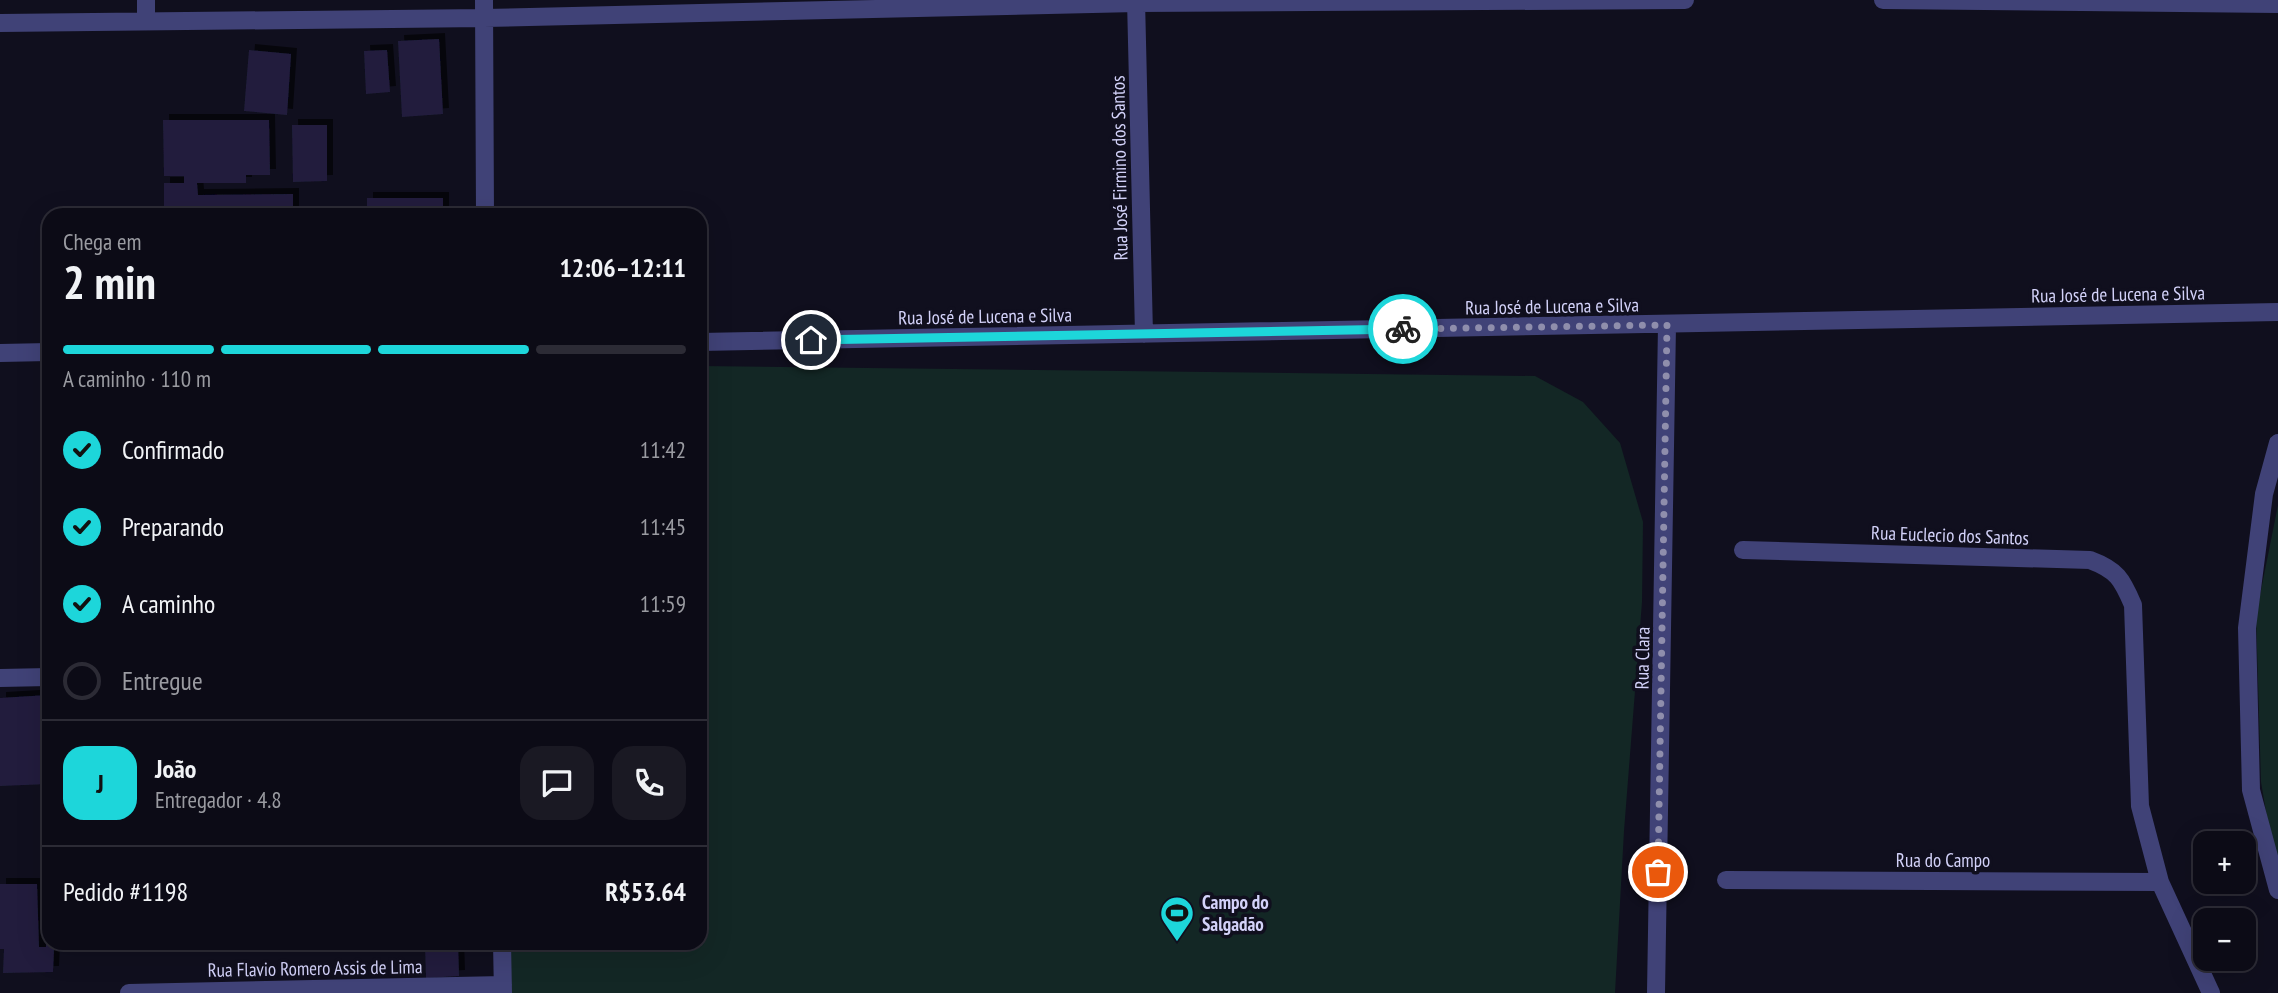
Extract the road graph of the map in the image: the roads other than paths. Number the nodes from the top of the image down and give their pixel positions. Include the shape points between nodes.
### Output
1 (146, 0) edge
2 (1685, 0) edge
3 (1883, 0) edge
4 (1136, 1) edge
5 (1462, 1) edge
6 (2278, 4) edge
7 (817, 6) edge
8 (484, 9) edge
9 (146, 21) junction
10 (0, 23) edge
11 (485, 208) edge
12 (2278, 312) edge
13 (1667, 325) junction
14 (1144, 334) junction
15 (707, 342) edge
16 (42, 352) edge
17 (0, 353) edge
18 (2278, 443) edge
19 (1743, 550) dead end
20 (42, 677) edge
21 (0, 678) edge
22 (1726, 880) dead end
23 (2160, 882) junction
24 (2278, 890) edge
25 (502, 950) edge
26 (503, 989) edge
27 (129, 993) edge
28 (1656, 993) edge
29 (2211, 993) edge

1 - 9 street
2 - 5 street
3 - 6 street
4 - 5 street
4 - 7 street
4 - 14 street, Rua José Firmino dos Santos
7 - 8 street
8 - 9 street
8 - 11 street
9 - 10 street
12 - 13 street, Rua José de Lucena e Silva
13 - 14 street, Rua José de Lucena e Silva
13 - 28 street, Rua Clara
14 - 15 street, Rua José de Lucena e Silva
16 - 17 street
18 - 24 street via 2264,495 2246,628 2251,790
19 - 23 street, Rua Euclecio dos Santos via 2090,560 2110,567 2124,583 2133,605 2140,806
20 - 21 street
22 - 23 street, Rua do Campo
23 - 29 street
25 - 26 street
26 - 27 street, Rua Flavio Romero Assis de Lima

